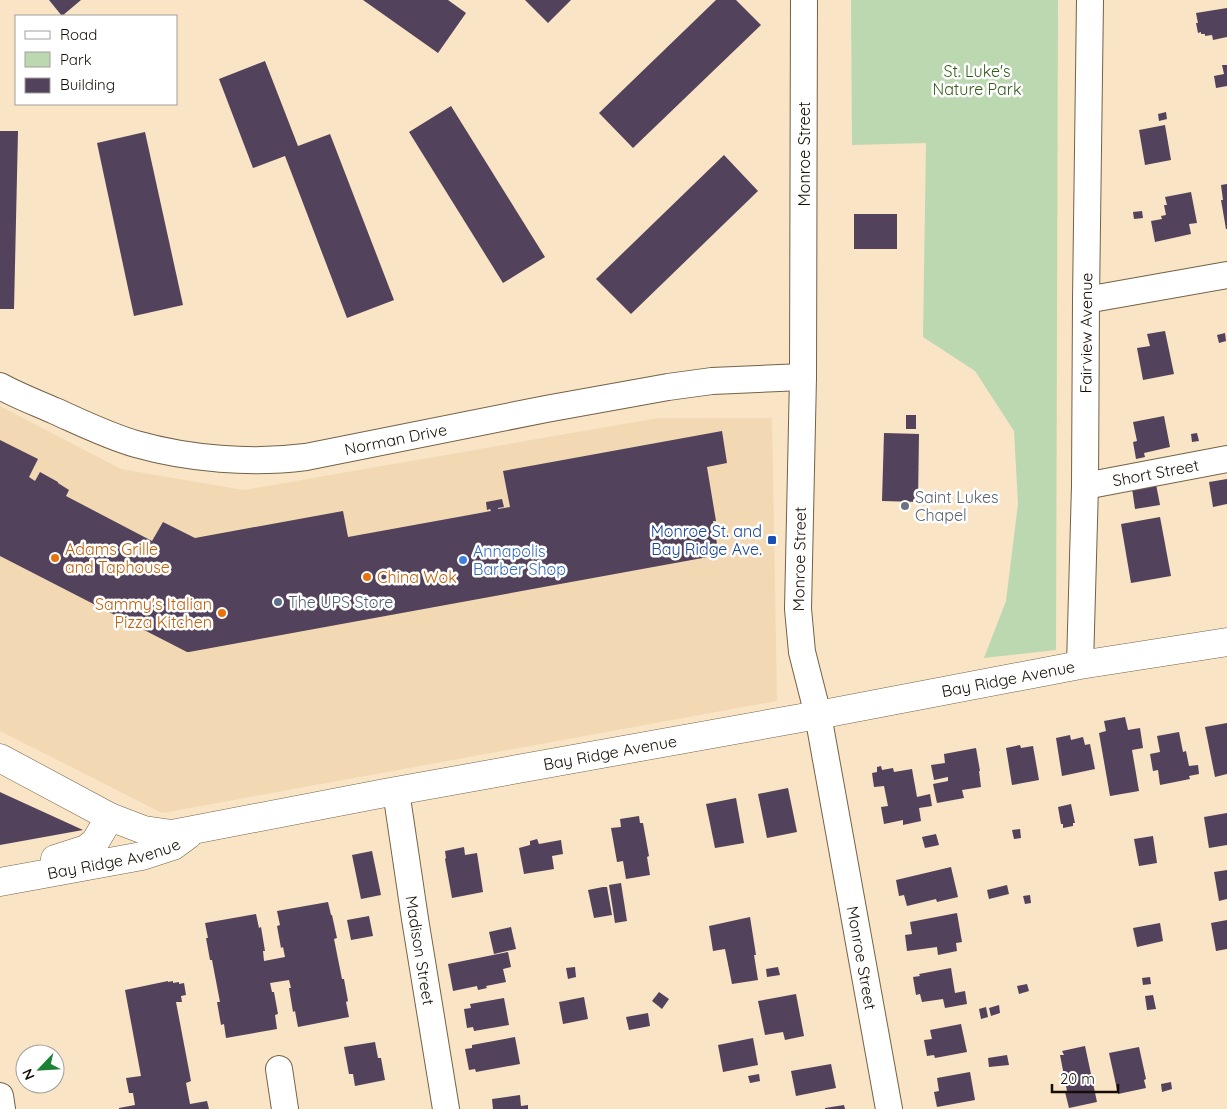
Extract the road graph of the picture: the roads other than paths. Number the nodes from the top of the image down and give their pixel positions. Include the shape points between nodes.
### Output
1 (804, 0) edge
2 (1090, 0) edge
3 (1227, 275) edge
4 (1086, 300) junction
5 (803, 377) junction
6 (0, 386) edge
7 (1227, 459) edge
8 (1085, 486) junction
9 (1227, 642) edge
10 (1080, 665) junction
11 (818, 715) junction
12 (0, 758) edge
13 (396, 791) junction
14 (110, 817) junction
15 (198, 828) junction
16 (11, 881) edge
17 (279, 1069) dead end
18 (0, 1096) edge
19 (2, 1109) edge
20 (285, 1109) edge
21 (446, 1109) edge
22 (889, 1109) edge

1 - 5 street, Monroe Street
2 - 4 street, Fairview Avenue
3 - 4 street
4 - 8 street, Fairview Avenue
5 - 6 street, Norman Drive via 712,381 668,387 286,460 212,458 135,444
5 - 11 street, Monroe Street via 798,609 802,652
7 - 8 street, Short Street
8 - 10 street, Fairview Avenue
9 - 10 main road, Bay Ridge Avenue
10 - 11 main road, Bay Ridge Avenue
11 - 13 main road, Bay Ridge Avenue
11 - 22 street, Monroe Street
12 - 14 main road
13 - 15 main road, Bay Ridge Avenue
13 - 21 street, Madison Street
14 - 15 main road via 144,830 172,834
14 - 16 main road via 95,842 86,849 42,862
15 - 16 main road, Bay Ridge Avenue via 173,846 142,856
17 - 20 street
18 - 19 street

